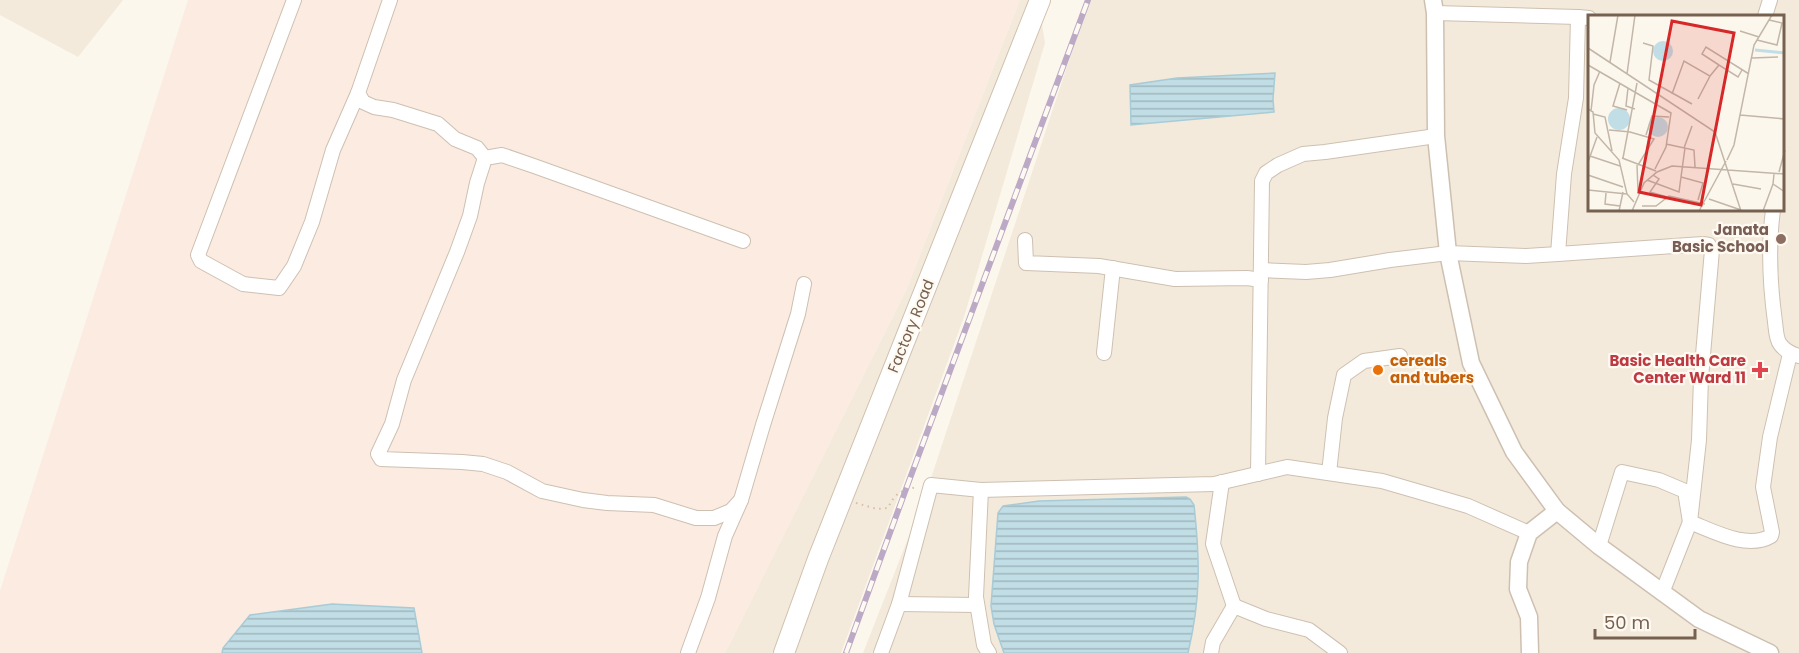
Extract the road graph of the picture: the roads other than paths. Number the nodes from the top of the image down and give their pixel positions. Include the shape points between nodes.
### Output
1 (294, 0) edge
2 (390, 0) edge
3 (1040, 0) edge
4 (1770, 0) edge
5 (1434, 7) edge
6 (1765, 15) edge
7 (1583, 18) edge
8 (358, 93) junction
9 (1436, 136) junction
10 (485, 158) junction
11 (1773, 212) edge
12 (1025, 240) dead end
13 (743, 241) dead end
14 (1448, 253) junction
15 (1558, 254) junction
16 (1113, 268) junction
17 (1261, 275) junction
18 (804, 284) dead end
19 (1104, 353) dead end
20 (1794, 355) edge
21 (1400, 356) dead end
22 (1329, 473) junction
23 (1258, 474) junction
24 (1222, 482) junction
25 (981, 490) junction
26 (741, 500) junction
27 (1557, 511) junction
28 (1690, 522) junction
29 (1529, 532) junction
30 (1599, 546) junction
31 (1662, 593) junction
32 (899, 604) junction
33 (977, 605) junction
34 (1234, 606) junction
35 (688, 653) edge
36 (784, 653) edge
37 (881, 653) edge
38 (989, 653) edge
39 (1211, 653) edge
40 (1340, 653) edge
41 (1530, 653) edge
42 (1770, 653) edge

1 - 8 street via 198,255 201,261 243,284 279,288 294,266 312,222 333,150
2 - 8 street
3 - 36 main road, Factory Road
4 - 6 street
5 - 7 street
5 - 9 street
7 - 15 street
8 - 10 street via 363,102 374,107 438,124 455,139 477,148
9 - 14 street
9 - 17 street via 1303,154 1266,174 1262,181
10 - 13 street via 502,155
10 - 26 street via 458,252 404,381 392,424 378,454 381,459 483,464 542,491 607,504 654,505 696,518 714,518 731,511
11 - 20 street via 1771,291 1778,343
12 - 16 street via 1026,263
14 - 15 street
14 - 17 street via 1330,270
14 - 27 street via 1470,363 1514,452
15 - 28 street via 1703,244 1712,250
16 - 17 street via 1175,279
16 - 19 street
17 - 23 street
18 - 26 street
20 - 28 street via 1770,437 1763,487 1771,536 1739,541
21 - 22 street via 1365,361 1344,375
22 - 23 street via 1287,466
22 - 29 street via 1382,481 1468,506
23 - 24 street
24 - 25 street
24 - 34 street via 1213,544
25 - 32 street via 931,485
25 - 33 street
26 - 35 street via 725,536
27 - 29 street
27 - 30 street
28 - 30 street via 1685,491 1659,480 1622,472
28 - 31 street
29 - 41 street via 1519,562 1518,589 1529,617
30 - 31 street
31 - 42 street via 1699,619
32 - 33 street
32 - 37 street
33 - 38 street
34 - 39 street via 1213,642
34 - 40 street via 1309,630

